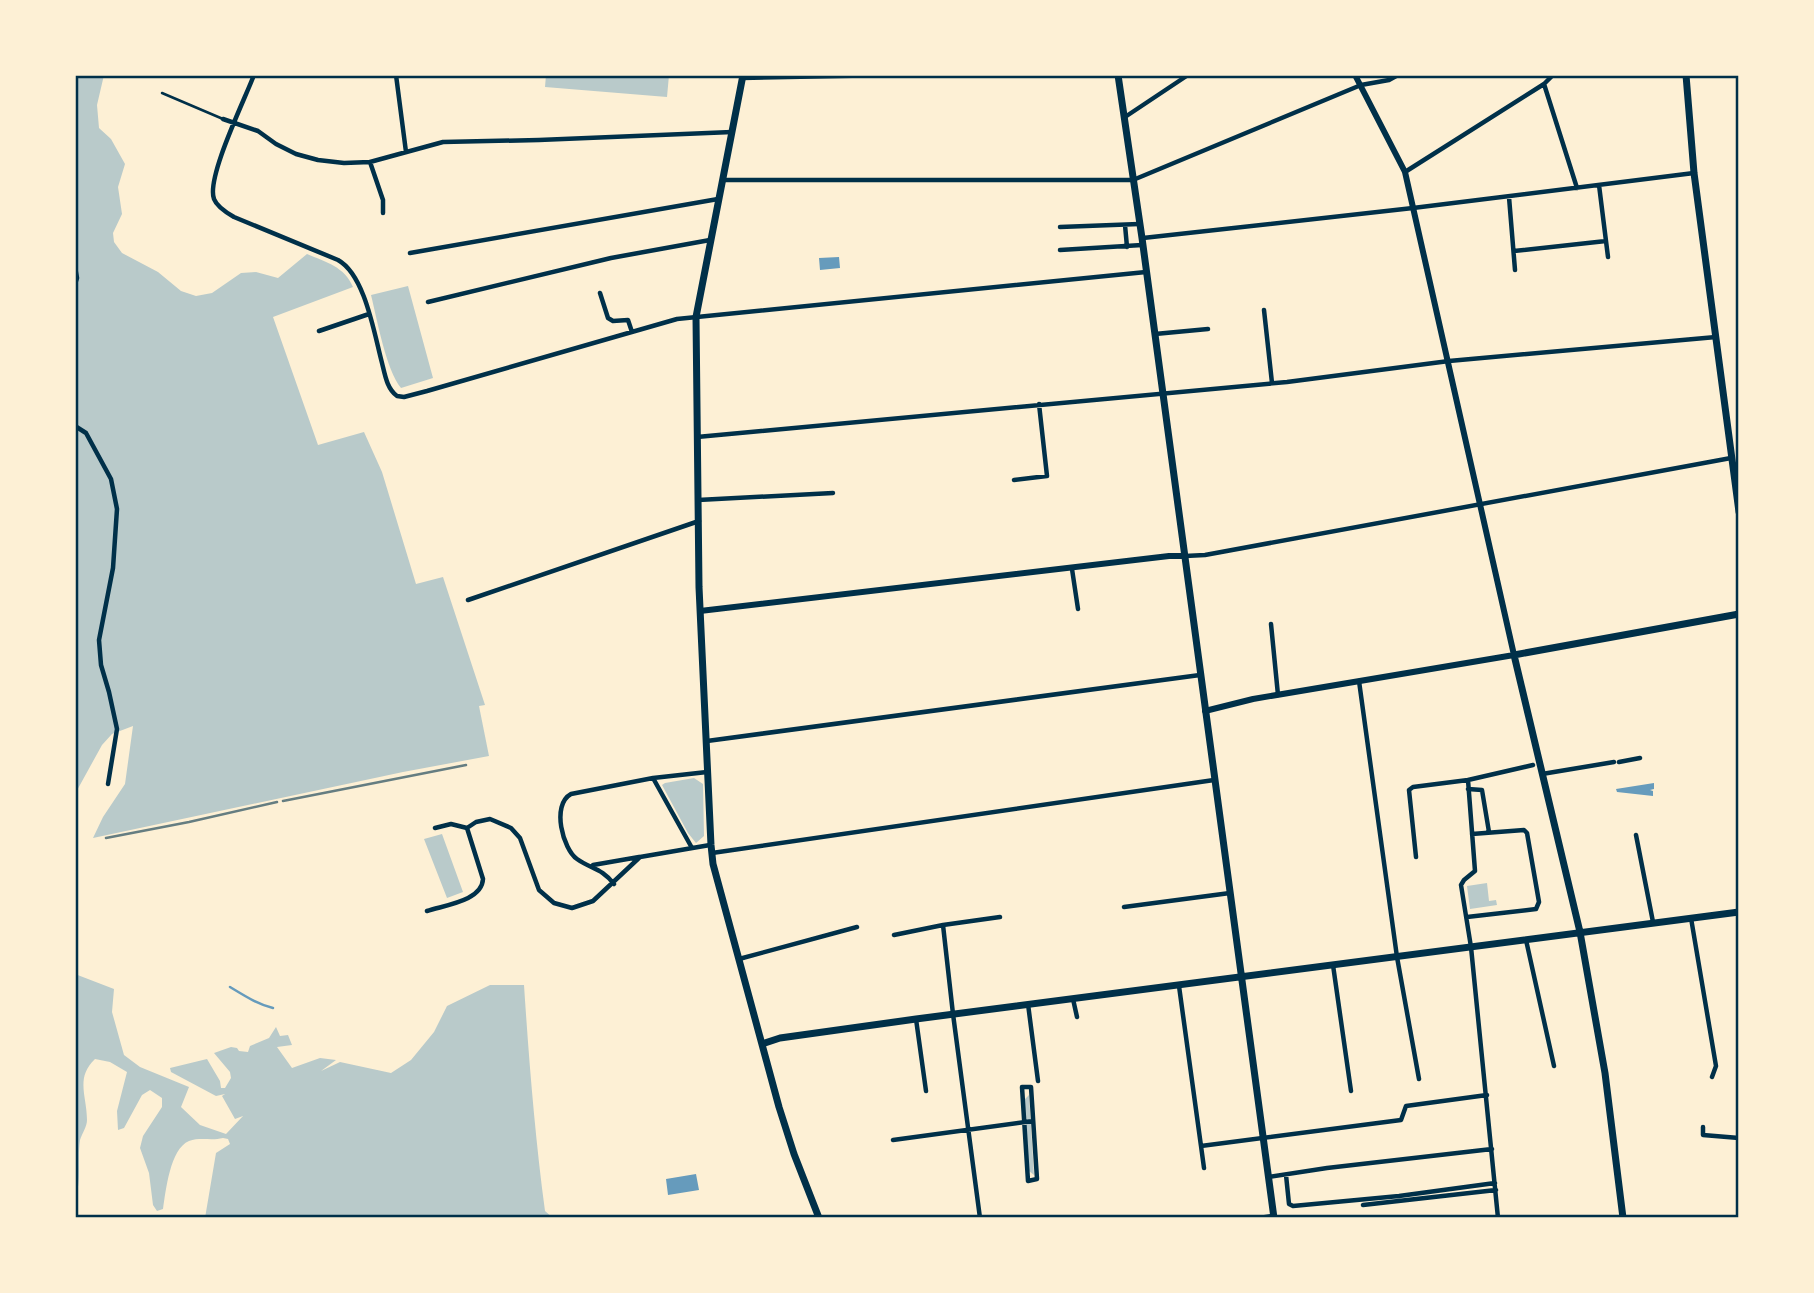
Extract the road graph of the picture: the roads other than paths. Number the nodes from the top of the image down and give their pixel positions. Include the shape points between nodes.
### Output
1 (254, 75) edge
2 (396, 75) edge
3 (891, 75) edge
4 (1118, 75) edge
5 (1188, 75) edge
6 (1355, 75) edge
7 (1398, 75) edge
8 (1553, 75) edge
9 (1686, 75) edge
10 (743, 77) edge
11 (1544, 83) junction
12 (1361, 85) junction
13 (162, 93) dead end
14 (1125, 117) junction
15 (223, 119) joint
16 (235, 122) junction
17 (733, 132) junction
18 (406, 152) junction
19 (370, 162) junction
20 (1405, 172) junction
21 (1694, 173) junction
22 (723, 180) junction
23 (1133, 180) junction
24 (1599, 185) junction
25 (1577, 188) junction
26 (1509, 197) junction
27 (718, 199) junction
28 (1413, 208) junction
29 (383, 213) dead end
30 (1140, 223) junction
31 (1125, 225) junction
32 (1059, 226) dead end
33 (710, 240) junction
34 (1606, 240) junction
35 (1143, 241) junction
36 (1127, 247) junction
37 (1060, 250) dead end
38 (1514, 251) junction
39 (410, 253) dead end
40 (1608, 257) dead end
41 (75, 267) edge
42 (1516, 270) dead end
43 (1146, 272) junction
44 (75, 284) edge
45 (600, 293) dead end
46 (428, 302) dead end
47 (1264, 310) dead end
48 (369, 314) junction
49 (696, 317) junction
50 (1208, 329) dead end
51 (319, 331) dead end
52 (632, 332) junction
53 (1155, 334) junction
54 (1716, 337) junction
55 (1449, 361) junction
56 (1272, 383) junction
57 (1163, 393) junction
58 (1039, 404) junction
59 (75, 426) edge
60 (696, 437) junction
61 (1731, 458) junction
62 (1014, 480) dead end
63 (833, 493) dead end
64 (698, 500) junction
65 (1482, 505) junction
66 (1739, 512) edge
67 (699, 521) junction
68 (1184, 556) junction
69 (1072, 569) junction
70 (468, 600) dead end
71 (1079, 609) dead end
72 (700, 611) junction
73 (1739, 614) edge
74 (1270, 624) dead end
75 (1514, 655) junction
76 (1200, 675) junction
77 (1359, 681) junction
78 (1278, 695) junction
79 (1205, 711) junction
80 (707, 741) junction
81 (1640, 758) dead end
82 (1533, 765) dead end
83 (708, 772) junction
84 (1542, 774) junction
85 (653, 778) junction
86 (1468, 779) junction
87 (1214, 780) junction
88 (108, 784) dead end
89 (1468, 789) junction
90 (435, 828) dead end
91 (467, 828) junction
92 (1489, 832) junction
93 (1472, 834) junction
94 (1636, 835) dead end
95 (692, 848) junction
96 (711, 849) junction
97 (640, 857) junction
98 (1416, 857) dead end
99 (592, 866) junction
100 (614, 884) junction
101 (1230, 893) junction
102 (1124, 907) dead end
103 (427, 911) dead end
104 (1739, 912) edge
105 (1000, 917) dead end
106 (1466, 917) junction
107 (1691, 918) junction
108 (1653, 922) junction
109 (943, 925) junction
110 (857, 927) dead end
111 (1580, 932) junction
112 (894, 935) dead end
113 (1525, 940) junction
114 (1471, 947) junction
115 (1397, 957) junction
116 (738, 959) junction
117 (1333, 965) junction
118 (1241, 978) junction
119 (1179, 986) junction
120 (1073, 999) junction
121 (1028, 1004) junction
122 (953, 1014) junction
123 (1077, 1017) dead end
124 (916, 1019) junction
125 (762, 1044) junction
126 (1554, 1066) dead end
127 (1712, 1077) dead end
128 (1419, 1079) dead end
129 (1038, 1081) dead end
130 (926, 1091) dead end
131 (1351, 1091) dead end
132 (1487, 1095) junction
133 (1033, 1121) junction
134 (1023, 1122) junction
135 (1703, 1127) dead end
136 (967, 1130) junction
137 (1263, 1137) junction
138 (1739, 1138) edge
139 (892, 1140) dead end
140 (1201, 1146) junction
141 (1492, 1149) junction
142 (1204, 1168) dead end
143 (1286, 1175) junction
144 (1269, 1177) junction
145 (1496, 1186) junction
146 (1363, 1205) dead end
147 (1274, 1217) edge
148 (819, 1218) edge
149 (980, 1218) edge
150 (1259, 1218) edge
151 (1498, 1218) edge
152 (1623, 1218) edge

1 - 16 street
2 - 18 street
3 - 10 street
4 - 14 main road
5 - 14 street
6 - 12 street
7 - 12 street
8 - 11 street
9 - 21 main road
10 - 17 main road
11 - 20 street
11 - 25 street
12 - 20 street
12 - 23 street
13 - 15 lane
14 - 23 main road
15 - 16 street
16 - 19 street via 307,158
16 - 48 street via 212,185 214,200 234,217 342,262 351,270
17 - 18 street via 443,142
17 - 22 main road
18 - 19 street
19 - 29 street
20 - 28 street
21 - 24 street
21 - 54 main road
22 - 23 street
22 - 27 main road
23 - 30 main road
24 - 25 street
24 - 34 street
25 - 26 street
26 - 28 street
26 - 38 street
27 - 33 main road
27 - 39 street
28 - 35 street
28 - 55 street
30 - 31 street
30 - 35 main road
31 - 32 street
31 - 36 street
33 - 46 street via 611,258
33 - 49 main road
34 - 38 street
34 - 40 street
35 - 36 street
35 - 43 main road
36 - 37 street
38 - 42 street
41 - 44 street
43 - 49 street
43 - 53 main road
45 - 52 street via 608,318 628,320
47 - 56 street
48 - 51 street
48 - 52 street via 387,382 392,392 404,397
49 - 52 street
49 - 60 main road
50 - 53 street
53 - 57 main road
54 - 55 street
54 - 61 main road
55 - 56 street
55 - 65 street
56 - 57 street
57 - 58 street
57 - 68 main road
58 - 60 street
58 - 62 street via 1047,476
59 - 88 street via 86,433 116,495 113,568 99,640 115,718
60 - 64 main road
61 - 65 street
61 - 66 main road
63 - 64 street
64 - 67 main road
65 - 68 street
65 - 75 street
67 - 70 street
67 - 72 main road
68 - 69 street
68 - 76 main road
69 - 71 street
69 - 72 street
72 - 80 main road
73 - 75 main road
74 - 78 street
75 - 77 street
75 - 84 main road
76 - 79 main road
76 - 80 street
77 - 78 street
77 - 115 street
78 - 79 street
79 - 87 main road
80 - 83 main road
81 - 84 street
82 - 86 street
83 - 85 street
83 - 96 main road
84 - 111 main road
85 - 95 street
85 - 99 street via 571,794 562,802 561,824 572,854
86 - 89 street
86 - 98 street via 1409,790
87 - 96 street
87 - 101 main road
89 - 92 street via 1482,790
89 - 93 street
90 - 91 street via 452,824
91 - 100 street via 491,819 516,832 539,890 554,903 582,906
91 - 103 street via 482,888 476,895
92 - 93 street
92 - 106 street via 1527,833 1539,906
93 - 106 street via 1475,872 1461,886
94 - 108 street
95 - 96 street
95 - 97 street
96 - 116 main road
97 - 99 street
97 - 100 street
99 - 100 street via 604,871
101 - 102 street
101 - 118 main road
104 - 107 main road
105 - 109 street
106 - 114 street
107 - 108 main road
107 - 127 street via 1716,1066
108 - 111 main road
109 - 112 street
109 - 122 street
110 - 116 street
111 - 113 main road
111 - 152 main road via 1605,1073
113 - 114 main road
113 - 126 street
114 - 115 main road
114 - 132 street
115 - 117 main road
115 - 128 street
116 - 125 main road
117 - 118 main road
117 - 131 street
118 - 119 main road
118 - 137 main road
119 - 120 main road
119 - 140 street
120 - 121 main road
120 - 123 street
121 - 122 main road
121 - 129 street
122 - 124 main road
122 - 136 street
124 - 125 main road
124 - 130 street
125 - 148 main road via 794,1154
132 - 137 street via 1406,1106 1401,1120
132 - 141 street
133 - 134 street
133 - 134 street via 1030,1087 1021,1088
133 - 134 street via 1037,1179 1028,1181
134 - 136 street
135 - 138 street via 1703,1135
136 - 139 street
136 - 149 street
137 - 140 street
137 - 144 main road
140 - 142 street
141 - 143 street
141 - 145 street
143 - 144 street
143 - 145 street via 1289,1205 1293,1206
144 - 147 main road
145 - 146 street
145 - 151 street
147 - 150 street

